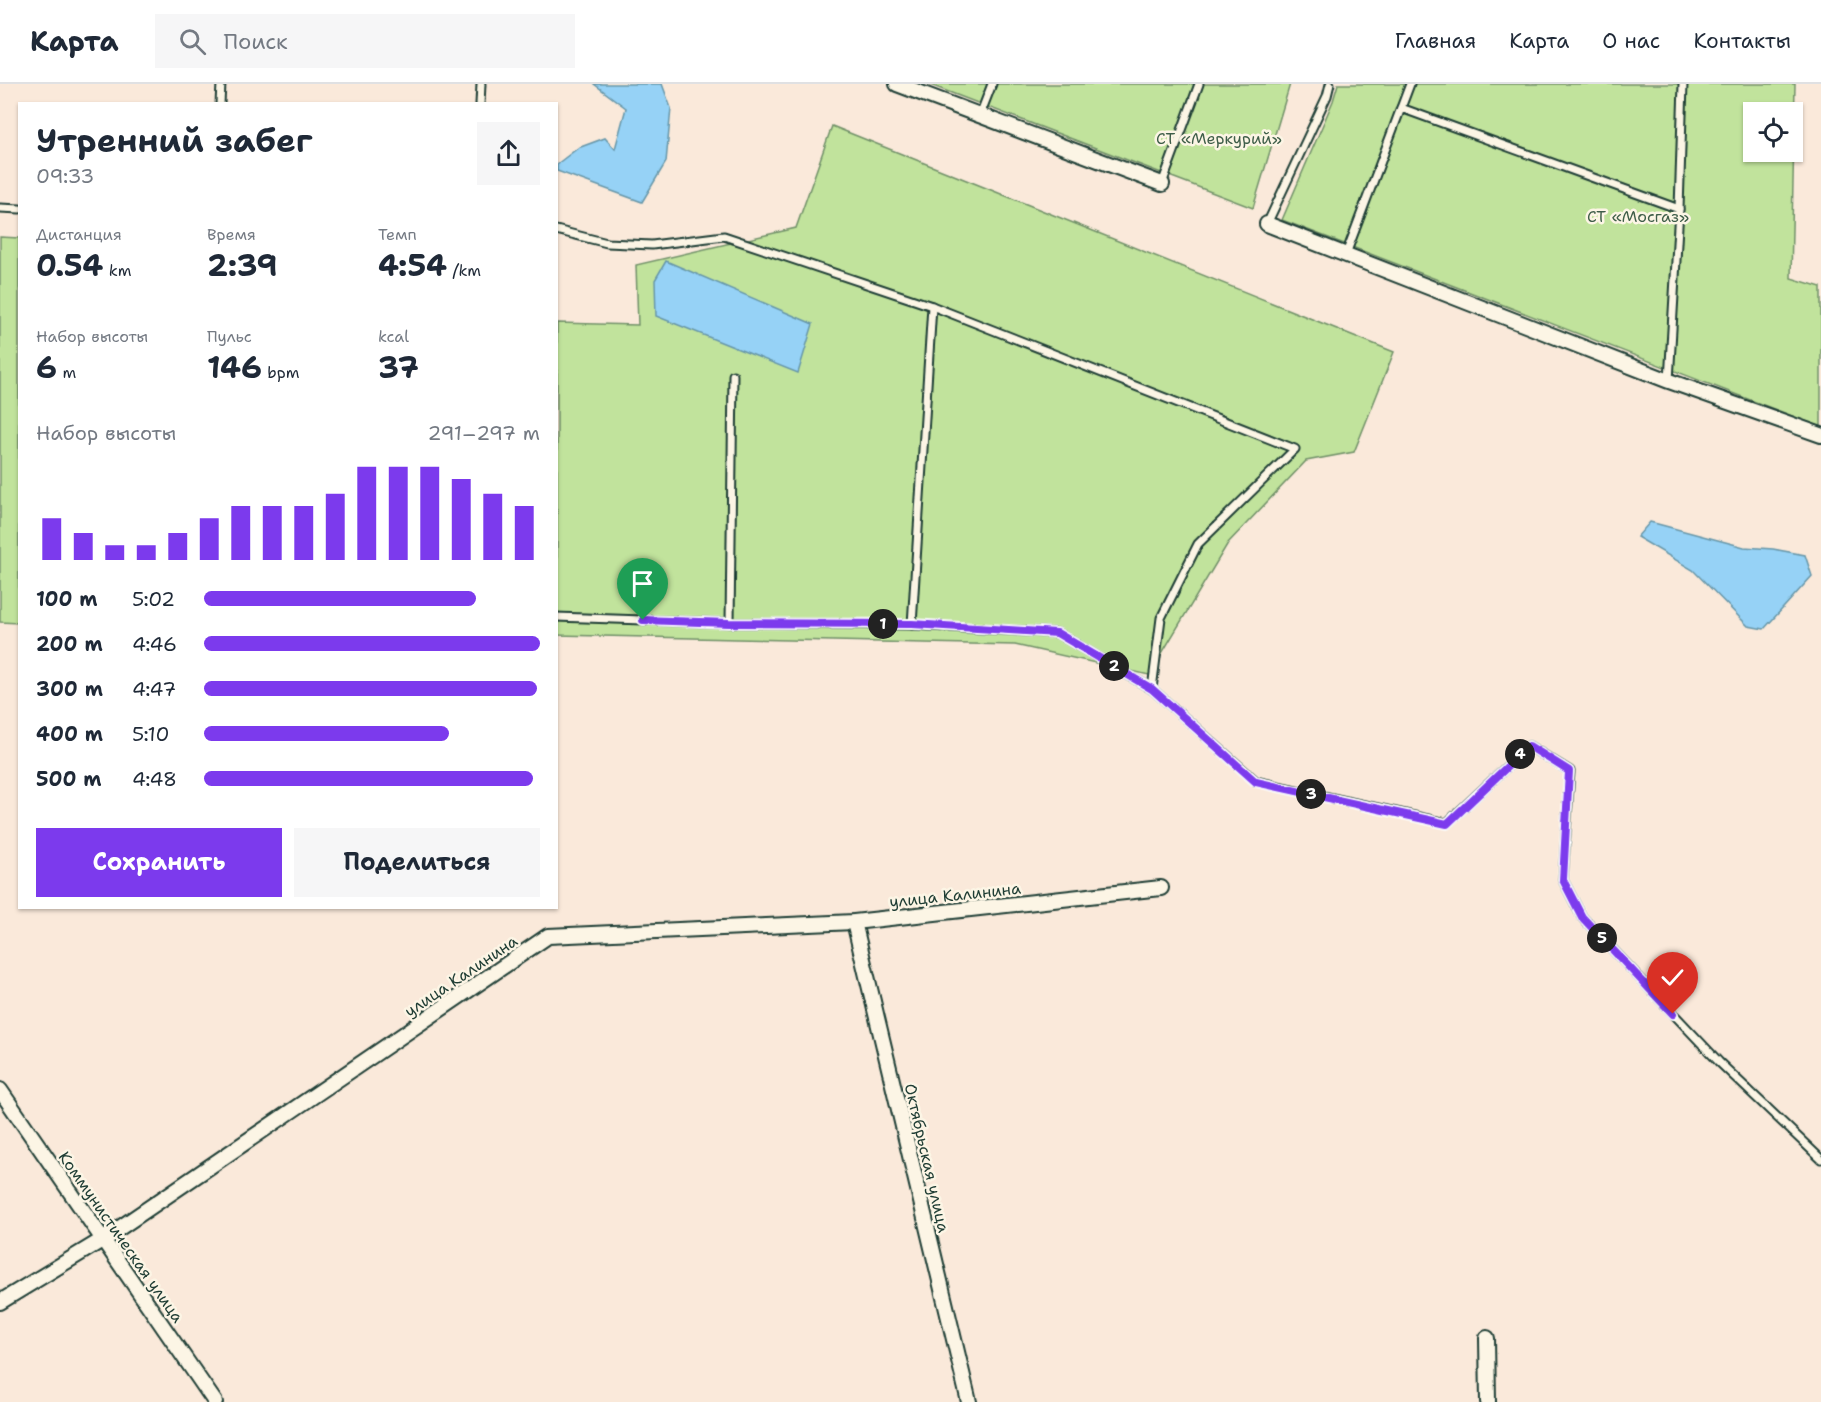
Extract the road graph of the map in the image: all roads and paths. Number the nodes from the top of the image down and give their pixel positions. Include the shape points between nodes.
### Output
1 (221, 84) edge
2 (481, 84) edge
3 (897, 84) edge
4 (992, 84) edge
5 (1199, 84) edge
6 (1330, 84) edge
7 (1410, 84) edge
8 (1683, 84) edge
9 (220, 102) edge
10 (480, 102) edge
11 (1401, 108) junction
12 (980, 115) junction
13 (1162, 184) joint
14 (0, 208) edge
15 (18, 209) edge
16 (1679, 209) junction
17 (1267, 224) joint
18 (558, 231) edge
19 (1346, 254) junction
20 (932, 306) junction
21 (733, 375) dead end
22 (1669, 381) junction
23 (1821, 435) edge
24 (558, 617) edge
25 (729, 623) junction
26 (912, 624) junction
27 (1152, 689) junction
28 (1161, 888) dead end
29 (854, 922) junction
30 (0, 1090) edge
31 (1821, 1159) edge
32 (102, 1240) junction
33 (0, 1302) edge
34 (1487, 1338) dead end
35 (215, 1402) edge
36 (969, 1402) edge
37 (1488, 1402) edge

1 - 9 lane
2 - 10 lane
3 - 12 street
4 - 12 lane
5 - 13 lane
6 - 17 lane
7 - 11 lane
8 - 16 lane
11 - 16 lane
11 - 19 lane
12 - 13 street
14 - 15 lane
16 - 22 lane
17 - 19 street
18 - 20 lane via 607,243 652,245 724,236
19 - 22 street
20 - 26 lane
20 - 27 lane via 1294,448 1198,544 1161,618
21 - 25 lane
22 - 23 street
24 - 25 lane
25 - 26 lane
26 - 27 lane via 1057,633
27 - 31 lane via 1256,782 1447,824 1529,746 1569,771 1563,880 1582,917 1719,1062
28 - 29 street, улица Калинина
29 - 32 street, улица Калинина via 548,936
29 - 36 street, Октябрьская улица
30 - 32 street, Коммунистическая улица
32 - 33 street, улица Калинина
32 - 35 street, Коммунистическая улица
34 - 37 street

